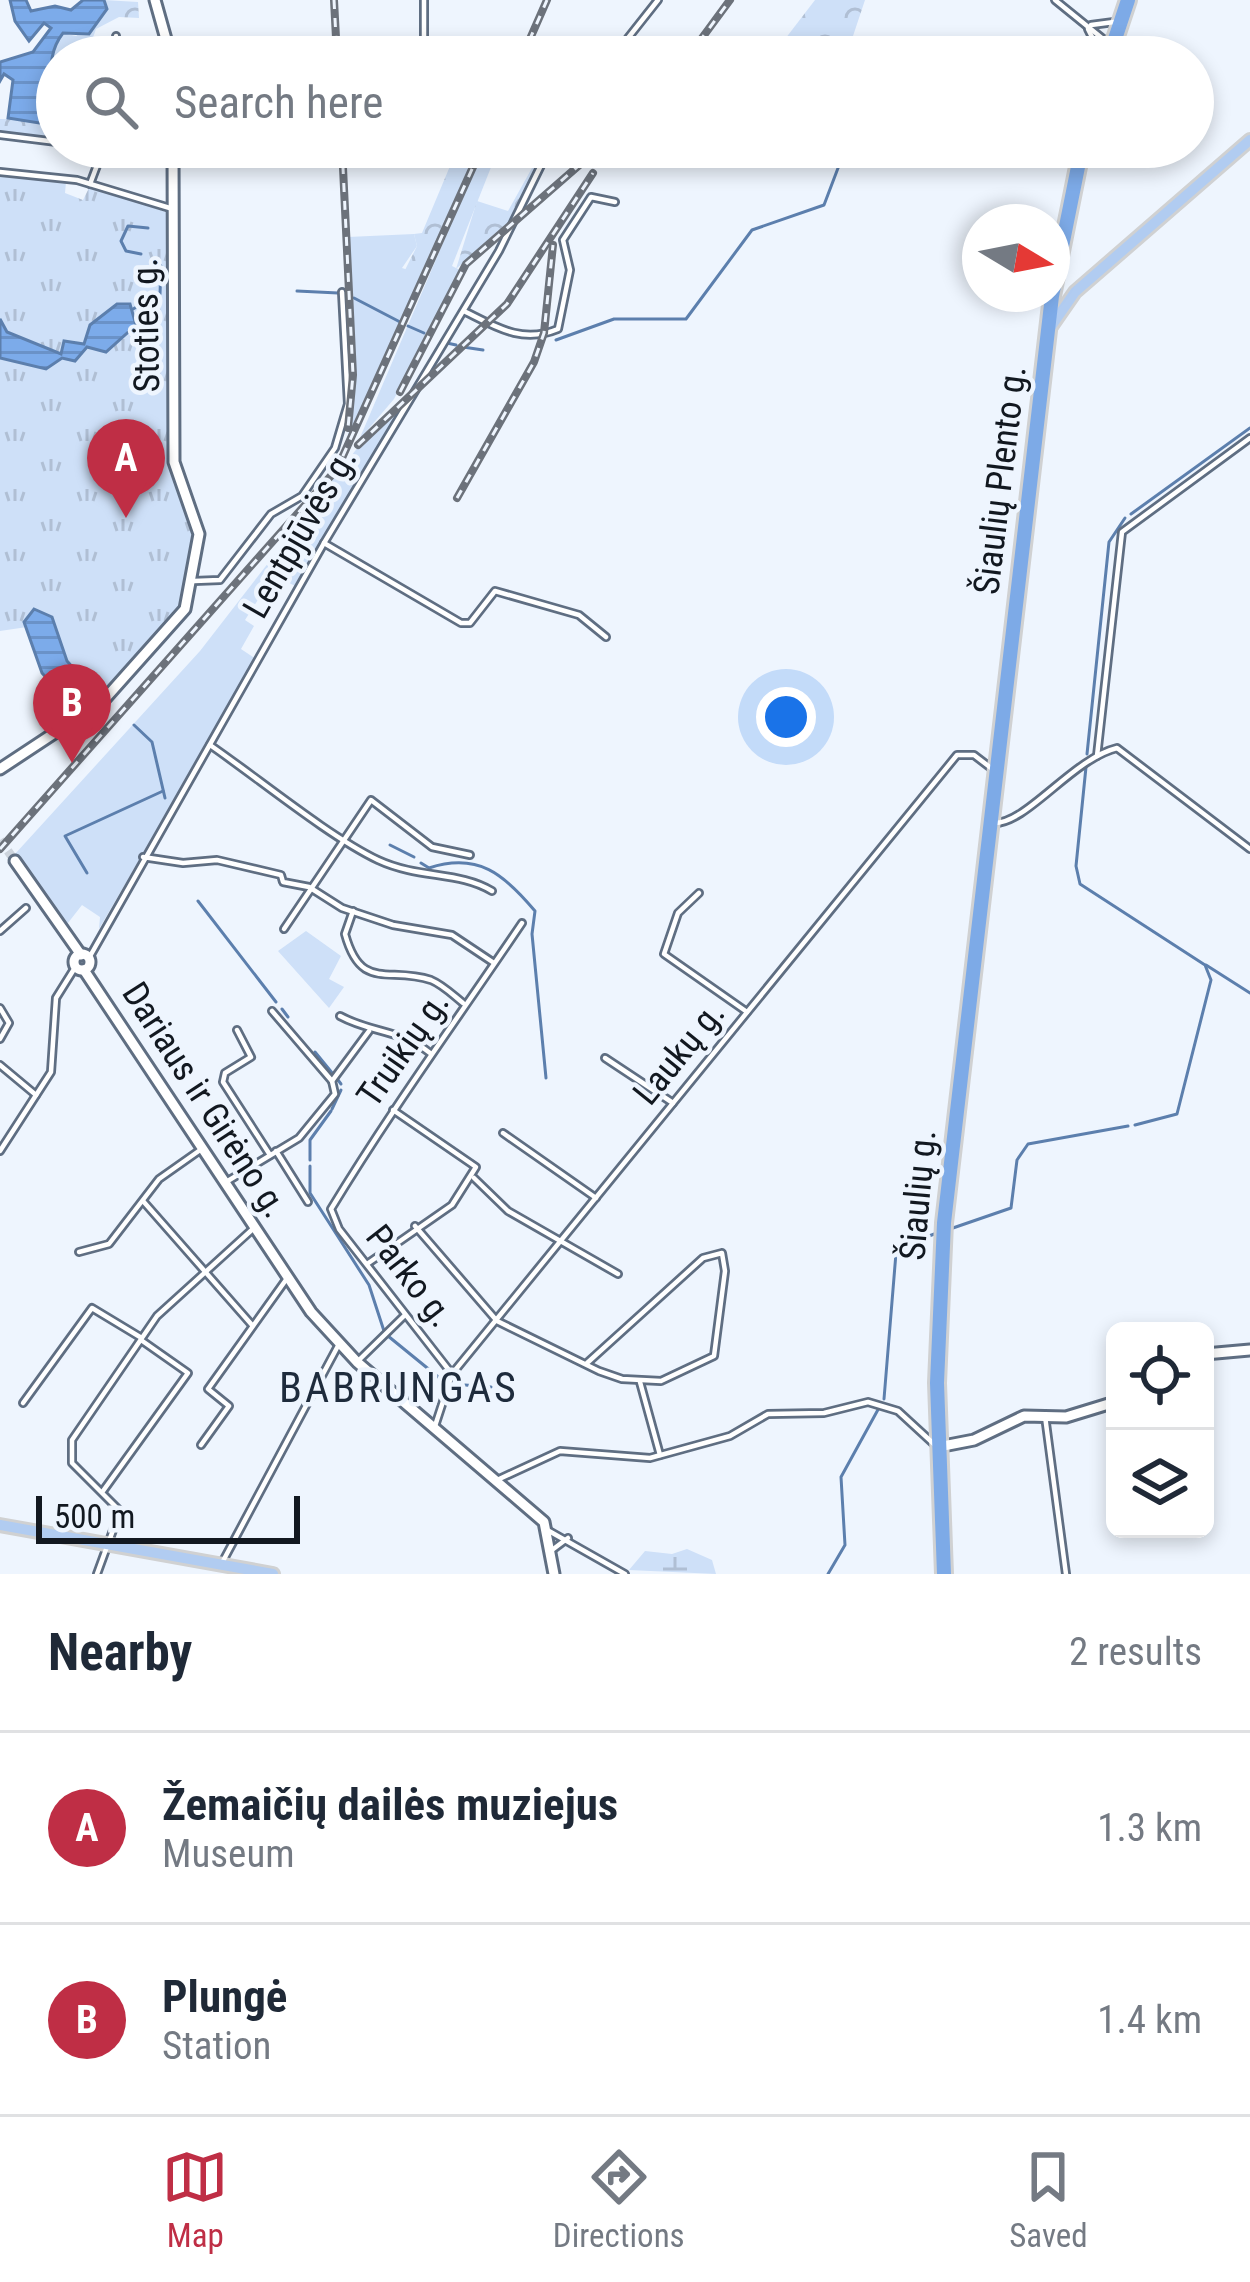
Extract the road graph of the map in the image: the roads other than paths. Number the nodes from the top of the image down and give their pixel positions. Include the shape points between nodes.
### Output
1 (155, 0) edge
2 (424, 0) edge
3 (658, 0) edge
4 (1055, 0) edge
5 (1126, 4) edge
6 (1080, 20) junction
7 (165, 36) edge
8 (424, 36) edge
9 (630, 36) edge
10 (1094, 36) edge
11 (1094, 36) edge
12 (1114, 36) edge
13 (0, 135) edge
14 (36, 138) edge
15 (1250, 140) edge
16 (95, 168) edge
17 (173, 168) edge
18 (540, 168) edge
19 (1078, 168) edge
20 (0, 172) edge
21 (90, 184) junction
22 (615, 202) dead end
23 (1070, 205) edge
24 (173, 209) junction
25 (342, 292) dead end
26 (1070, 295) edge
27 (1073, 295) junction
28 (461, 310) junction
29 (1050, 312) edge
30 (1048, 331) junction
31 (1250, 438) edge
32 (324, 543) junction
33 (194, 581) junction
34 (606, 637) dead end
35 (209, 744) junction
36 (1096, 755) junction
37 (0, 769) edge
38 (997, 770) junction
39 (990, 823) junction
40 (344, 837) junction
41 (1250, 848) edge
42 (470, 855) dead end
43 (143, 857) junction
44 (15, 861) tunnel mouth
45 (309, 887) junction
46 (492, 891) dead end
47 (698, 893) dead end
48 (26, 908) dead end
49 (353, 911) junction
50 (522, 922) dead end
51 (284, 929) dead end
52 (0, 931) edge
53 (82, 962) junction
54 (495, 963) junction
55 (464, 1004) junction
56 (0, 1007) edge
57 (272, 1011) dead end
58 (747, 1012) junction
59 (340, 1016) dead end
60 (237, 1030) dead end
61 (368, 1030) junction
62 (0, 1039) edge
63 (430, 1053) junction
64 (605, 1058) dead end
65 (0, 1065) edge
66 (332, 1081) junction
67 (36, 1095) junction
68 (674, 1103) junction
69 (393, 1110) junction
70 (503, 1132) dead end
71 (204, 1148) junction
72 (0, 1151) edge
73 (273, 1153) junction
74 (474, 1178) junction
75 (226, 1182) junction
76 (596, 1198) junction
77 (143, 1201) junction
78 (308, 1202) dead end
79 (331, 1209) joint
80 (415, 1226) junction
81 (255, 1227) junction
82 (562, 1240) junction
83 (79, 1252) dead end
84 (367, 1264) junction
85 (203, 1272) junction
86 (618, 1274) dead end
87 (288, 1277) junction
88 (405, 1315) junction
89 (497, 1321) junction
90 (252, 1325) junction
91 (141, 1339) junction
92 (339, 1344) junction
93 (1250, 1350) edge
94 (1214, 1353) edge
95 (357, 1363) junction
96 (586, 1364) junction
97 (452, 1374) junction
98 (640, 1382) junction
99 (23, 1402) dead end
100 (1106, 1405) edge
101 (1045, 1416) junction
102 (435, 1429) junction
103 (201, 1445) dead end
104 (938, 1447) junction
105 (660, 1455) junction
106 (495, 1480) junction
107 (103, 1491) junction
108 (0, 1525) edge
109 (549, 1531) junction
110 (568, 1538) junction
111 (112, 1545) junction
112 (553, 1550) junction
113 (222, 1564) junction
114 (97, 1574) edge
115 (273, 1574) edge
116 (554, 1574) edge
117 (626, 1574) edge
118 (944, 1574) edge
119 (1066, 1574) edge

1 - 7 main road
2 - 8 street
3 - 9 street
4 - 6 street
5 - 6 street via 1109,25
5 - 12 highway
6 - 10 street
6 - 11 street
13 - 14 street
15 - 27 main road
16 - 21 street
17 - 24 main road, Stoties g.
18 - 28 street, Lentpjūvės g.
19 - 23 highway, Šiaulių Plento g.
20 - 21 street
21 - 24 street
22 - 28 street via 591,197 563,240 570,270 558,329 512,334
24 - 33 main road, Stoties g. via 174,462 198,530
25 - 33 street via 348,404 335,448 302,496 271,514 220,580
26 - 27 main road
27 - 30 main road
28 - 32 street, Lentpjūvės g.
29 - 30 highway, Šiaulių Plento g.
30 - 38 highway, Šiaulių Plento g.
31 - 36 street via 1122,532
32 - 34 street via 461,623 499,592 579,615
32 - 35 street, Lentpjūvės g.
33 - 37 main road, Stoties g. via 185,609 103,701
35 - 40 street
35 - 43 street, Lentpjūvės g.
36 - 39 street via 1009,822
36 - 41 street via 1127,752
38 - 39 highway, Šiaulių Plento g.
38 - 58 street, Laukų g. via 957,755
39 - 104 highway, Šiaulių g. via 944,1223
40 - 42 street via 376,800 432,847
40 - 45 street
40 - 46 street via 411,874 464,878
43 - 45 street via 217,860
43 - 53 street, Lentpjūvės g.
44 - 53 main road, Dariaus ir Girėno g.
45 - 49 street
45 - 51 street
47 - 58 street via 678,913 664,954
48 - 52 street
49 - 54 street via 452,935
49 - 55 street via 345,934 361,967 435,982
50 - 54 street, Truikių g.
53 - 67 street, Lentpjūvės g. via 56,998 51,1072
53 - 71 main road, Dariaus ir Girėno g.
54 - 55 street, Truikių g.
55 - 63 street, Truikių g.
56 - 62 street via 9,1023
57 - 66 street
58 - 68 street, Laukų g.
59 - 61 street
60 - 73 street via 250,1057 223,1082
61 - 63 street via 403,1035
61 - 66 street
63 - 69 street, Truikių g.
64 - 68 street
65 - 67 street
66 - 73 street via 335,1094 305,1132
67 - 72 street, Lentpjūvės g.
68 - 76 street, Laukų g.
69 - 74 street via 475,1163
69 - 79 street, Truikių g.
70 - 76 street
71 - 75 main road, Dariaus ir Girėno g.
71 - 77 street via 159,1179
73 - 75 street
73 - 78 street
74 - 80 street via 452,1205
74 - 82 street via 508,1210
75 - 81 main road, Dariaus ir Girėno g.
76 - 82 street, Laukų g.
77 - 83 street via 109,1244
77 - 85 street
79 - 84 street, Parko g.
80 - 84 street
80 - 89 street
81 - 85 street
81 - 87 main road, Dariaus ir Girėno g.
82 - 86 street
82 - 89 street, Laukų g.
84 - 88 street, Parko g.
85 - 90 street
85 - 91 street
87 - 90 street
87 - 92 main road, Dariaus ir Girėno g.
88 - 95 street
88 - 97 street, Parko g.
89 - 96 street
89 - 97 street, Laukų g.
90 - 103 street via 208,1389 229,1406
91 - 99 street via 93,1308
91 - 107 street via 70,1446 72,1463
91 - 107 street via 188,1373
92 - 95 main road, Dariaus ir Girėno g.
92 - 113 street
93 - 94 main road
95 - 102 main road, Dariaus ir Girėno g.
96 - 98 street
96 - 98 street via 703,1258 722,1253 714,1356 668,1379
97 - 102 street, Laukų g.
98 - 105 street
100 - 101 main road
101 - 104 main road
101 - 119 street
102 - 106 main road, Dariaus ir Girėno g.
104 - 105 street via 898,1411 868,1402 768,1414 730,1436
104 - 118 highway, Šiaulių g.
105 - 106 street via 560,1451
106 - 109 main road, Dariaus ir Girėno g.
107 - 111 street via 120,1511
108 - 111 main road
109 - 110 street
109 - 112 main road
110 - 112 street
110 - 117 street
111 - 113 main road
111 - 114 street
112 - 116 main road
113 - 115 main road

